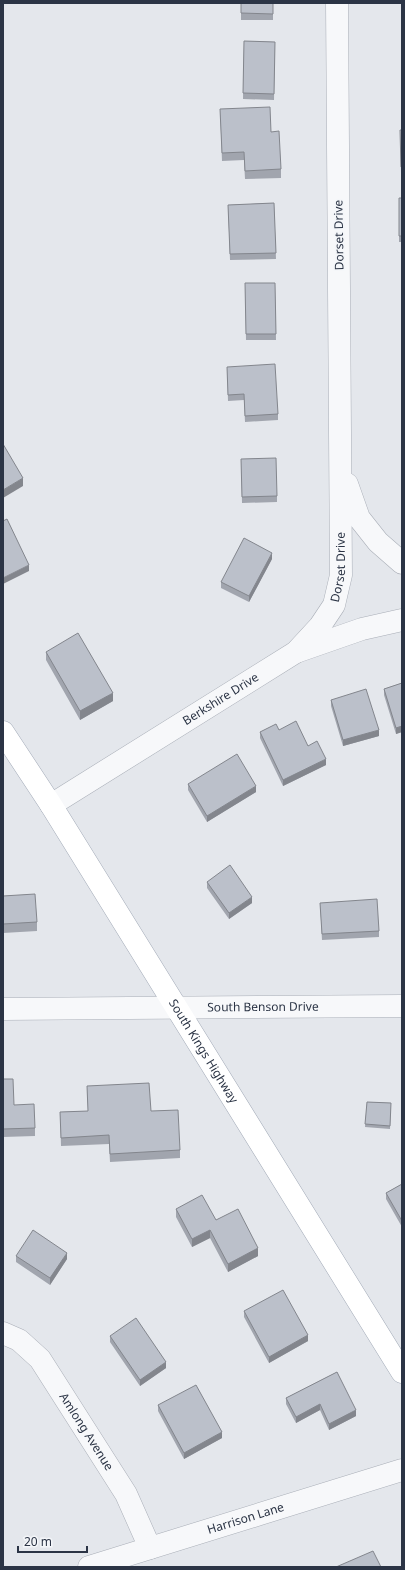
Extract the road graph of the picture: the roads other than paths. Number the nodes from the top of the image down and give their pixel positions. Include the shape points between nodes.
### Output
1 (337, 3) edge
2 (342, 467) junction
3 (402, 563) edge
4 (402, 620) edge
5 (296, 652) junction
6 (3, 732) edge
7 (51, 806) junction
8 (402, 1006) edge
9 (177, 1008) junction
10 (3, 1009) edge
11 (3, 1333) edge
12 (402, 1372) edge
13 (402, 1470) edge
14 (150, 1548) junction
15 (89, 1567) edge

1 - 2 street, Dorset Drive
2 - 3 street, Dorset Drive via 359,518 378,542
2 - 5 street, Dorset Drive via 341,575 336,598 334,606 320,626
4 - 5 street, Berkshire Drive via 362,629
5 - 7 street, Berkshire Drive
6 - 7 main road, South Kings Highway
7 - 9 main road, South Kings Highway
8 - 9 street, South Benson Drive
9 - 10 street, South Benson Drive
9 - 12 main road, South Kings Highway
11 - 14 street, Amlong Avenue via 20,1340 40,1359 126,1494
13 - 14 street, Harrison Lane
14 - 15 street, Harrison Lane

